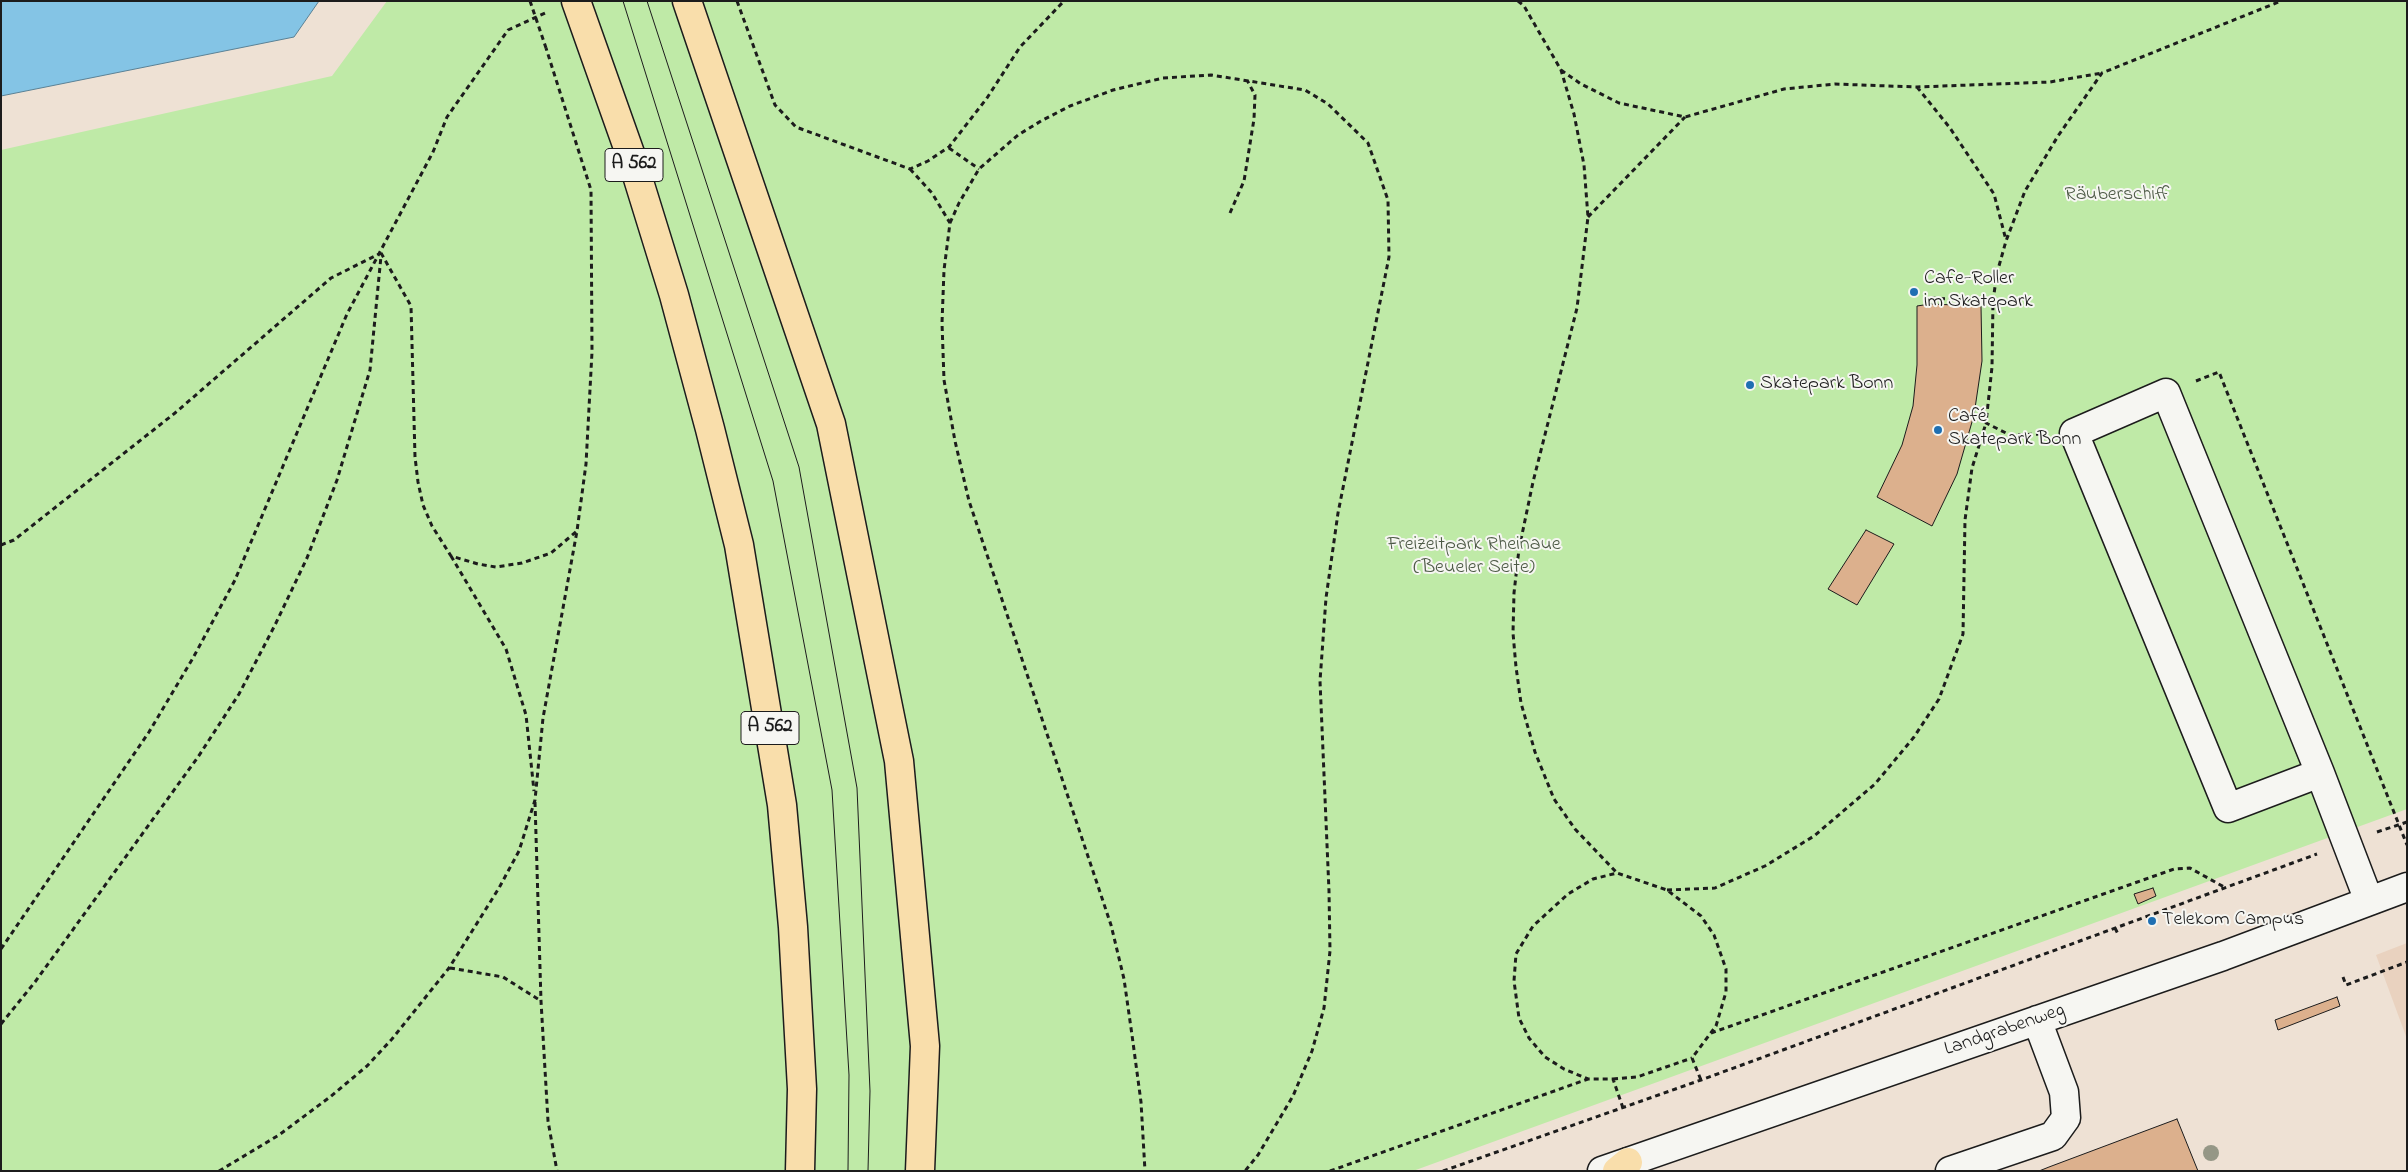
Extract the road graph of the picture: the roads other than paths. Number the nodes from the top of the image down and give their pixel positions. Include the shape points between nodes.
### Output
1 (687, 1) edge
2 (565, 5) edge
3 (2320, 773) junction
4 (2407, 887) edge
5 (2369, 901) junction
6 (2037, 1020) junction
7 (1622, 1166) edge
8 (800, 1171) edge
9 (920, 1171) edge
10 (1602, 1171) edge
11 (1950, 1171) edge

1 - 9 highway via 831,424 897,752 925,1046
2 - 8 highway, A 562 via 588,36 632,159 674,295 739,545 783,814 802,1089
3 - 3 street via 2166,393 2074,433 2228,808
3 - 5 street
4 - 5 street, Landgrabenweg
5 - 6 street, Landgrabenweg via 2223,956
6 - 7 street, Landgrabenweg
6 - 11 street via 2064,1092 2066,1118 2053,1136
7 - 10 street, Landgrabenweg

